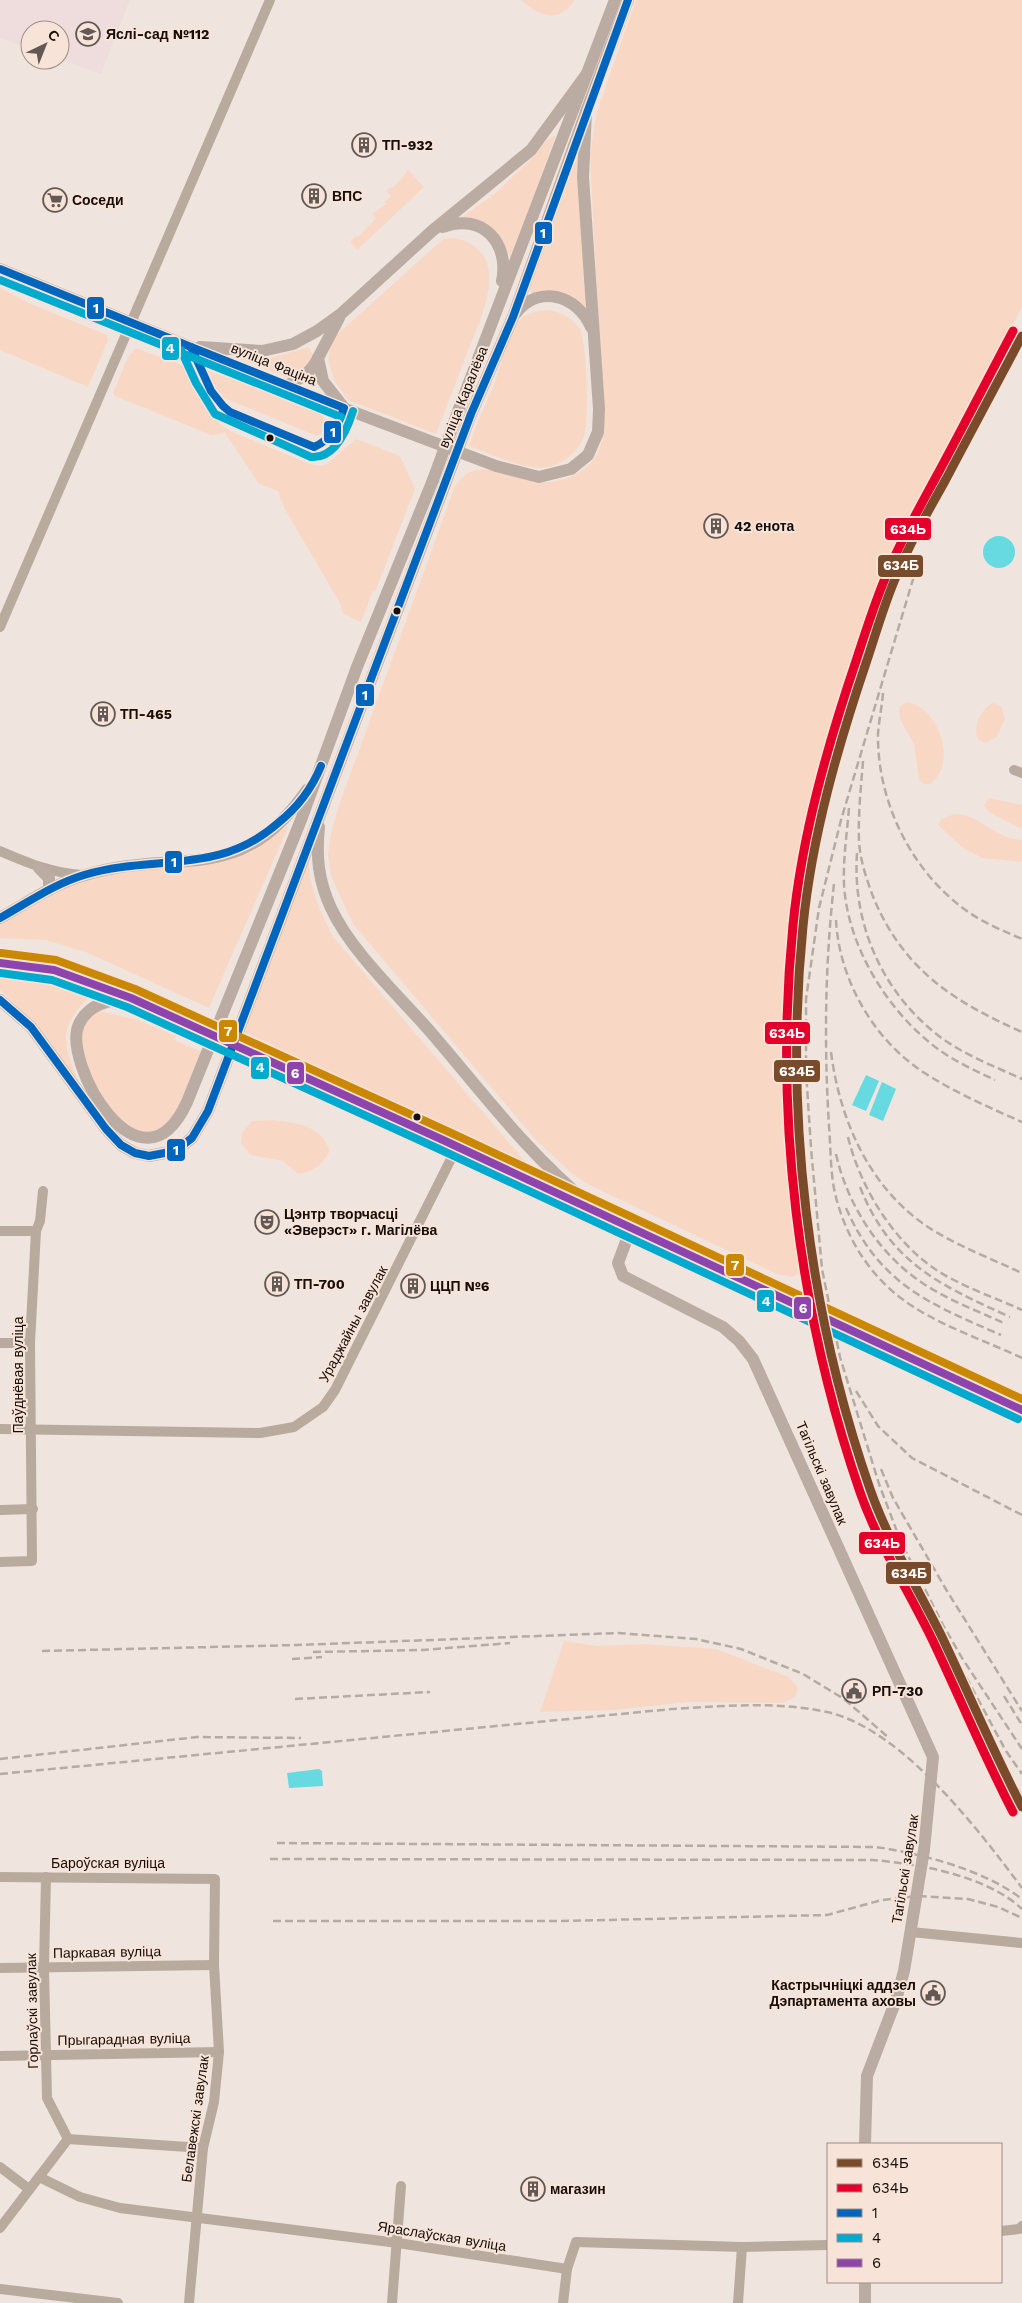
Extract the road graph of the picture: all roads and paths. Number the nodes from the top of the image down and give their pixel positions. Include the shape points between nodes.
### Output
1 (270, 0) edge
2 (615, 0) edge
3 (628, 0) edge
4 (586, 75) junction
5 (586, 112) junction
6 (432, 232) junction
7 (0, 269) edge
8 (342, 313) junction
9 (496, 313) junction
10 (513, 317) junction
11 (132, 323) junction
12 (594, 334) junction
13 (190, 346) junction
14 (318, 358) junction
15 (285, 386) junction
16 (344, 408) junction
17 (465, 412) junction
18 (439, 482) junction
19 (0, 627) edge
20 (318, 774) junction
21 (322, 803) junction
22 (0, 851) edge
23 (39, 868) junction
24 (84, 875) junction
25 (49, 890) junction
26 (0, 918) edge
27 (0, 962) edge
28 (236, 978) junction
29 (255, 986) junction
30 (131, 998) junction
31 (0, 1000) edge
32 (457, 1147) junction
33 (43, 1191) dead end
34 (602, 1215) junction
35 (632, 1228) junction
36 (0, 1231) edge
37 (36, 1231) junction
38 (0, 1343) edge
39 (30, 1343) junction
40 (1022, 1410) edge
41 (0, 1429) edge
42 (32, 1429) junction
43 (33, 1509) junction
44 (0, 1510) edge
45 (0, 1562) edge
46 (0, 1877) edge
47 (46, 1877) junction
48 (215, 1879) joint
49 (911, 1932) junction
50 (1022, 1943) edge
51 (214, 1965) junction
52 (44, 1967) junction
53 (0, 1968) edge
54 (218, 2052) junction
55 (48, 2054) junction
56 (0, 2056) edge
57 (68, 2139) junction
58 (865, 2143) edge
59 (203, 2148) junction
60 (0, 2167) edge
61 (39, 2177) junction
62 (401, 2186) dead end
63 (29, 2189) junction
64 (197, 2216) junction
65 (1022, 2226) edge
66 (0, 2228) edge
67 (1002, 2231) edge
68 (398, 2243) junction
69 (827, 2244) edge
70 (742, 2247) junction
71 (567, 2269) junction
72 (865, 2283) edge
73 (0, 2289) edge
74 (118, 2303) edge
75 (189, 2303) edge
76 (392, 2303) edge
77 (563, 2303) edge
78 (738, 2303) edge
79 (865, 2303) edge

1 - 11 street
2 - 4 main road, вуліца Каралёва
3 - 5 main road, вуліца Каралёва
4 - 6 main road via 531,150
4 - 9 main road, вуліца Каралёва
5 - 10 main road, вуліца Каралёва
5 - 12 main road via 583,177
6 - 8 main road
6 - 9 main road via 456,222 468,222 490,234 502,253 505,267
7 - 11 main road, вуліца Фаціна
8 - 13 main road via 293,344 262,350
8 - 14 main road
9 - 17 main road, вуліца Каралёва
10 - 12 main road via 523,304 549,296 579,307
10 - 17 main road, вуліца Каралёва
11 - 13 main road, вуліца Фаціна
11 - 19 street
12 - 16 main road, вуліца Фаціна via 598,432 588,455 571,469 539,477 496,466
13 - 15 main road, вуліца Фаціна
14 - 15 main road via 301,379
14 - 16 main road via 323,381
15 - 16 main road, вуліца Фаціна
17 - 18 main road, вуліца Каралёва, bridge
18 - 20 main road, вуліца Каралёва via 358,667
18 - 21 main road, вуліца Каралёва
20 - 24 main road via 294,810 275,829 249,847 224,856
20 - 28 main road
21 - 29 main road
21 - 34 main road via 318,827 318,868 325,894 345,933 539,1159
22 - 23 street
23 - 24 street
23 - 25 main road via 49,878
24 - 25 main road
25 - 26 main road
27 - 30 main road via 54,970
28 - 29 main road
28 - 30 main road via 181,1117 173,1128 156,1137 136,1137 110,1117 85,1076 75,1043 78,1025 94,1006
29 - 31 main road via 208,1111 192,1138 175,1151 149,1156 121,1145 106,1130 31,1027
30 - 32 main road, bridge
32 - 34 main road
32 - 42 street, Ураджайны завулак via 351,1362 335,1390 312,1416 294,1427 260,1433
33 - 37 street, Паўднёвая вуліца
34 - 35 main road
35 - 40 main road, bridge
35 - 49 main road, Тагільскі завулак via 618,1263 623,1276 723,1327 753,1359 927,1739 933,1757 933,1780
36 - 37 street
37 - 39 street, Паўднёвая вуліца
38 - 39 street
39 - 42 street, Паўднёвая вуліца
41 - 42 street, Ураджайны завулак
42 - 43 street, Паўднёвая вуліца
43 - 44 street
43 - 45 street, Паўднёвая вуліца via 32,1561
46 - 47 street, Бароўская вуліца
47 - 48 street, Бароўская вуліца
47 - 52 street, Горлаўскі завулак
48 - 51 street, Белавежскі завулак
49 - 50 street
49 - 58 main road, Тагільскі завулак via 896,2000 867,2076
51 - 52 street, Паркавая вуліца
51 - 54 street, Белавежскі завулак
52 - 53 street, Паркавая вуліца
52 - 55 street, Горлаўскі завулак
54 - 55 street, Прыгарадная вуліца
54 - 59 street, Белавежскі завулак via 214,2102
55 - 56 street, Прыгарадная вуліца
55 - 57 street, Горлаўскі завулак via 47,2098
57 - 59 street
57 - 61 street
59 - 64 street, Белавежскі завулак
60 - 63 street
61 - 63 street
61 - 64 street, Яраслаўская вуліца via 80,2197 120,2208
62 - 68 street
63 - 66 street
64 - 68 street, Яраслаўская вуліца
64 - 75 street, Белавежскі завулак
65 - 67 street
68 - 71 street, Яраслаўская вуліца
68 - 76 street
69 - 70 street
70 - 71 street via 576,2242
70 - 78 street
71 - 77 street
72 - 79 main road
73 - 74 street

